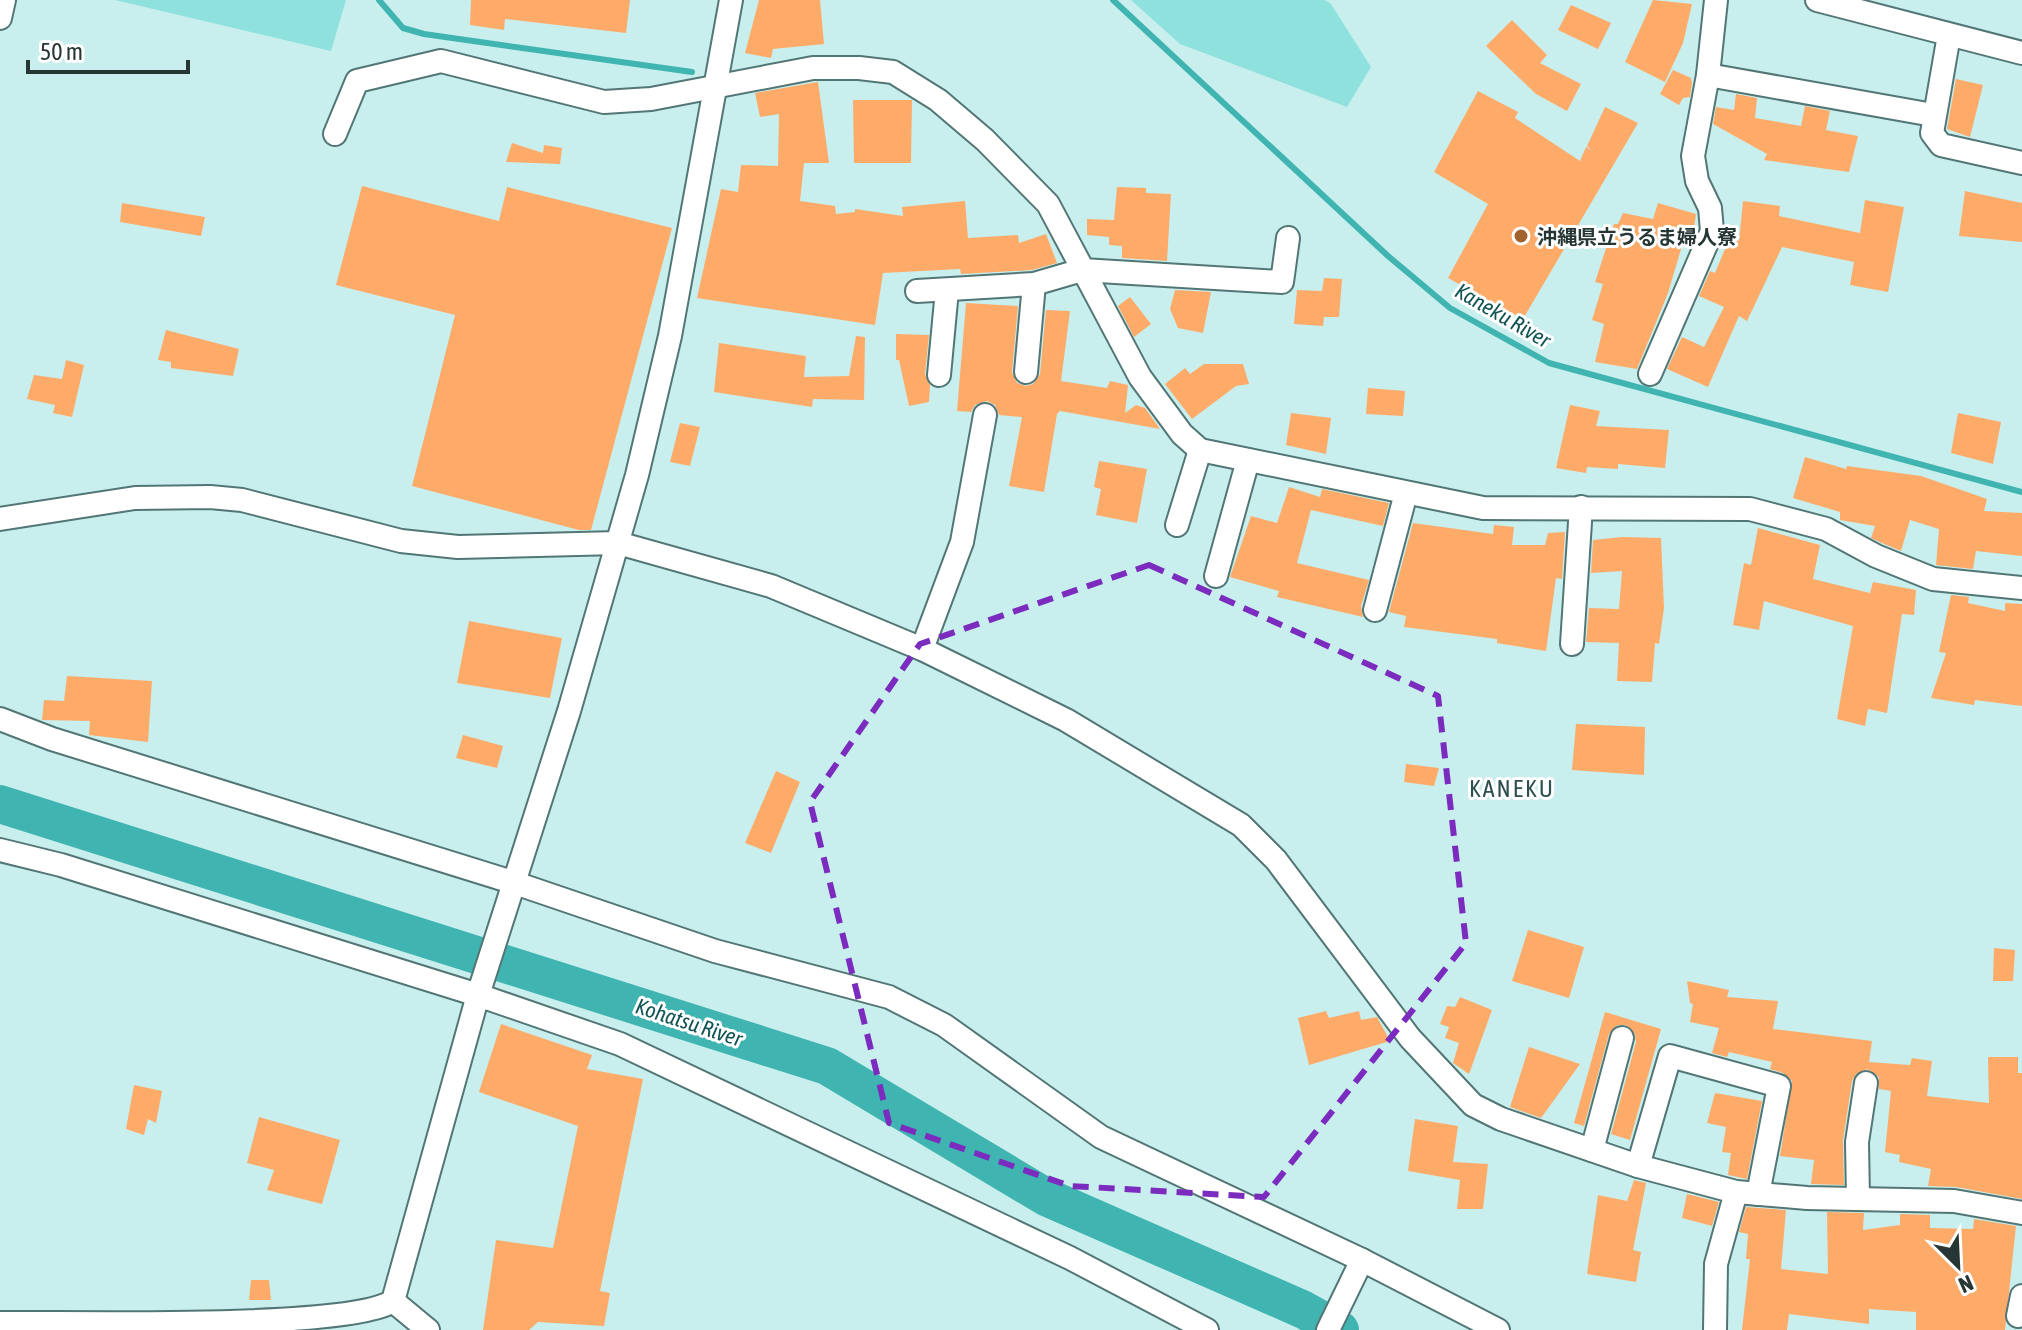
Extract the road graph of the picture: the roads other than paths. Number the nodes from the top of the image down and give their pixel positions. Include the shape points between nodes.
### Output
1 (4, 0) edge
2 (731, 0) edge
3 (1716, 0) edge
4 (1817, 0) edge
5 (0, 18) edge
6 (1949, 35) junction
7 (2022, 53) edge
8 (1708, 75) junction
9 (717, 83) junction
10 (1933, 115) junction
11 (335, 134) dead end
12 (2022, 163) edge
13 (1288, 238) dead end
14 (1082, 270) junction
15 (1034, 284) junction
16 (947, 290) junction
17 (917, 291) dead end
18 (1026, 372) dead end
19 (1650, 374) dead end
20 (939, 375) dead end
21 (985, 415) dead end
22 (1200, 450) junction
23 (1248, 460) junction
24 (1406, 493) junction
25 (1581, 507) junction
26 (0, 519) edge
27 (1177, 525) dead end
28 (618, 543) junction
29 (1216, 576) dead end
30 (2022, 588) edge
31 (1375, 610) dead end
32 (1572, 644) dead end
33 (922, 649) junction
34 (0, 719) edge
35 (0, 850) edge
36 (512, 882) junction
37 (480, 987) junction
38 (1622, 1038) dead end
39 (1866, 1083) dead end
40 (1592, 1150) junction
41 (1638, 1166) junction
42 (1747, 1193) junction
43 (1858, 1199) junction
44 (2022, 1213) edge
45 (1359, 1266) junction
46 (393, 1301) junction
47 (0, 1323) edge
48 (249, 1326) edge
49 (428, 1330) edge
50 (1207, 1330) edge
51 (1328, 1330) edge
52 (1498, 1330) edge
53 (1715, 1330) edge

1 - 5 street
2 - 9 street
3 - 8 street
4 - 6 street
6 - 7 street
6 - 10 street
8 - 10 street
8 - 19 street via 1693,156 1712,231
9 - 11 street via 651,99 604,102 441,61 357,81
9 - 14 street via 813,68 893,72 938,100 985,140 1048,204
9 - 28 street via 670,336
10 - 12 street via 1932,133 1941,145
13 - 14 street via 1282,282
14 - 15 street
14 - 22 street via 1140,377
15 - 16 street
15 - 18 street
16 - 17 street
16 - 20 street
21 - 33 street via 962,542
22 - 23 street
22 - 27 street
23 - 24 street
23 - 29 street
24 - 25 street via 1483,508
24 - 31 street
25 - 30 street via 1750,509 1826,529 1933,579
25 - 32 street
26 - 28 street via 169,495 242,500 401,541 458,547
28 - 33 street via 771,586
28 - 36 street
33 - 40 street via 1066,720 1241,825 1276,860 1410,1038 1473,1105
34 - 36 street
35 - 37 street
36 - 37 street
36 - 45 street via 715,951 889,997 944,1025 1101,1137
37 - 46 street
37 - 50 street via 659,1061 1070,1258
38 - 40 street
39 - 43 street via 1857,1142
40 - 41 street
41 - 42 street
41 - 42 street via 1670,1056 1779,1086
42 - 43 street
42 - 53 street via 1716,1264
43 - 44 street via 1954,1201
45 - 51 street
45 - 52 street
46 - 48 street via 369,1312
46 - 49 street
47 - 48 street

